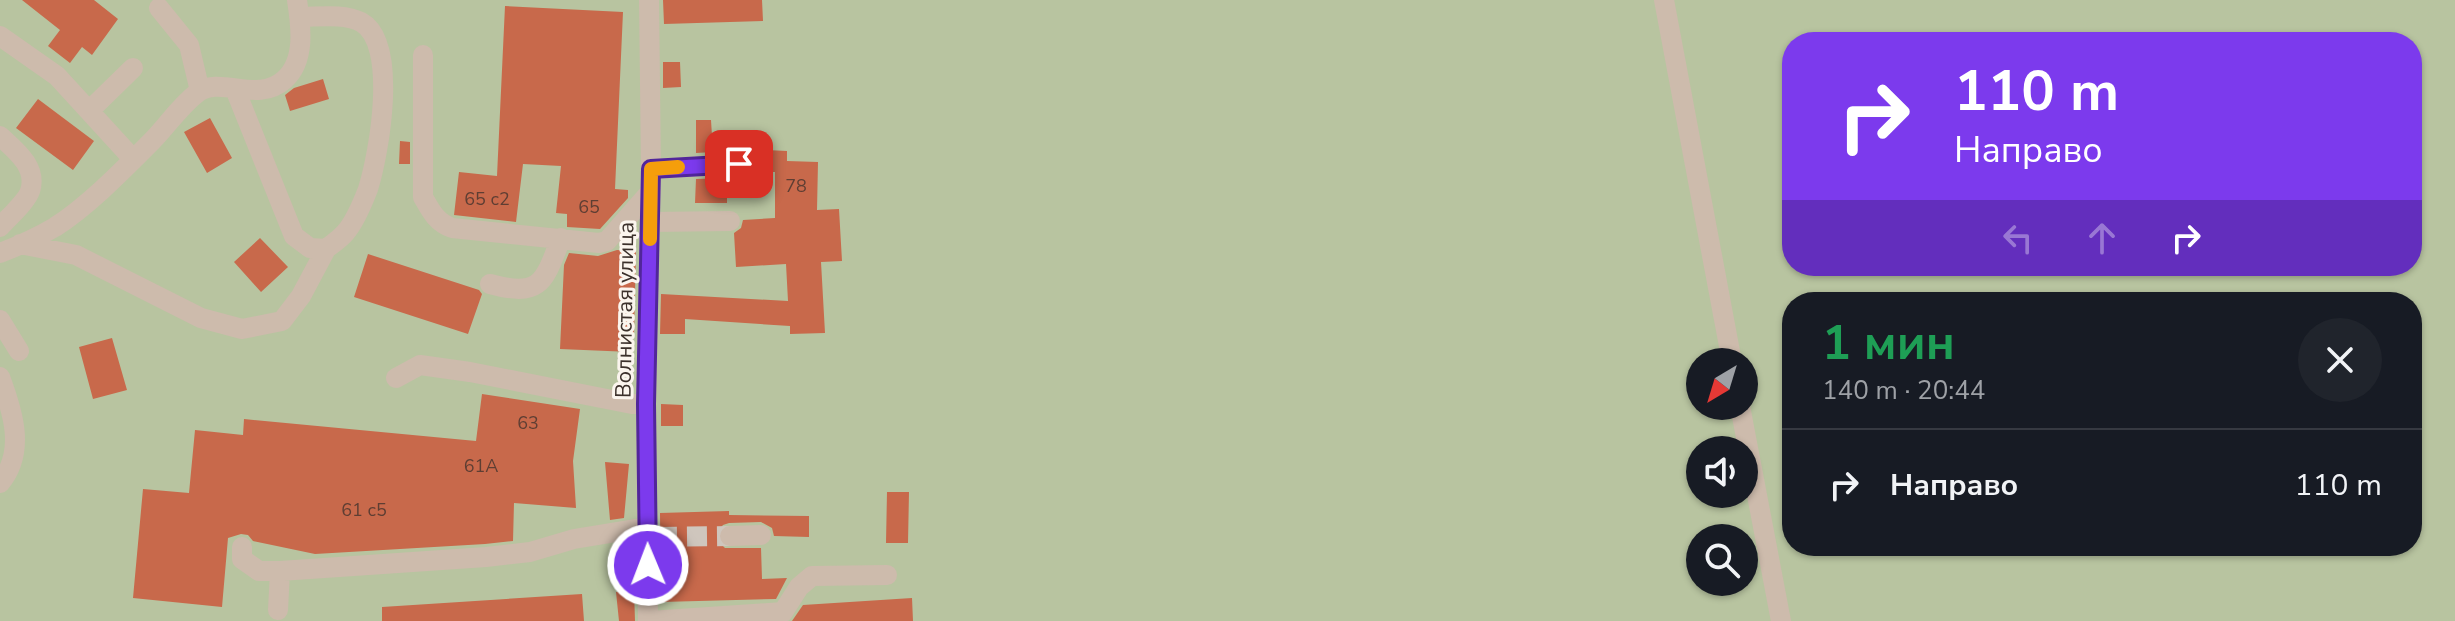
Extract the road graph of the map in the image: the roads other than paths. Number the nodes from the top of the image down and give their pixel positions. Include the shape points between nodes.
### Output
1 (649, 0) edge
2 (1664, 0) edge
3 (159, 8) dead end
4 (298, 9) edge
5 (0, 36) edge
6 (423, 55) dead end
7 (133, 68) dead end
8 (235, 89) junction
9 (200, 91) junction
10 (90, 110) junction
11 (0, 136) edge
12 (133, 159) junction
13 (739, 164) dead end
14 (651, 169) junction
15 (651, 191) junction
16 (730, 221) dead end
17 (651, 222) junction
18 (0, 227) edge
19 (561, 238) junction
20 (20, 244) junction
21 (326, 249) junction
22 (0, 253) edge
23 (490, 284) dead end
24 (0, 320) edge
25 (1729, 348) edge
26 (19, 351) dead end
27 (0, 377) edge
28 (396, 378) dead end
29 (646, 404) junction
30 (1743, 420) edge
31 (0, 483) edge
32 (651, 534) junction
33 (761, 535) dead end
34 (730, 536) tunnel mouth
35 (242, 547) dead end
36 (280, 571) junction
37 (887, 575) dead end
38 (278, 610) dead end
39 (648, 621) edge
40 (1781, 621) edge

1 - 14 street, Волнистая улица
2 - 25 street
3 - 9 street via 189,45
4 - 8 street via 300,53 295,67 271,89
4 - 21 street via 361,22 373,33 382,65 382,121 367,189 347,232
5 - 10 street via 57,76
6 - 19 street via 423,197 433,215 452,228
7 - 10 street
8 - 9 street
8 - 21 street via 294,236 310,248
9 - 12 street
10 - 12 street
11 - 18 street via 27,163 30,192
12 - 20 street via 82,207
13 - 14 street
14 - 15 street, Волнистая улица
15 - 17 street, Волнистая улица
15 - 19 street via 607,241
16 - 17 street
17 - 29 street, Волнистая улица
19 - 23 street via 539,284 512,290
20 - 21 street via 76,255 201,318 242,329 282,321
20 - 22 street
24 - 26 street
27 - 31 street via 12,409 16,443 11,467
28 - 29 street via 420,365
29 - 32 street, Волнистая улица
30 - 40 street
32 - 36 street via 574,539 486,557
32 - 39 street, Волнистая улица
33 - 34 street
35 - 36 street via 242,559 259,571
36 - 38 street
37 - 39 street via 812,576 783,612

